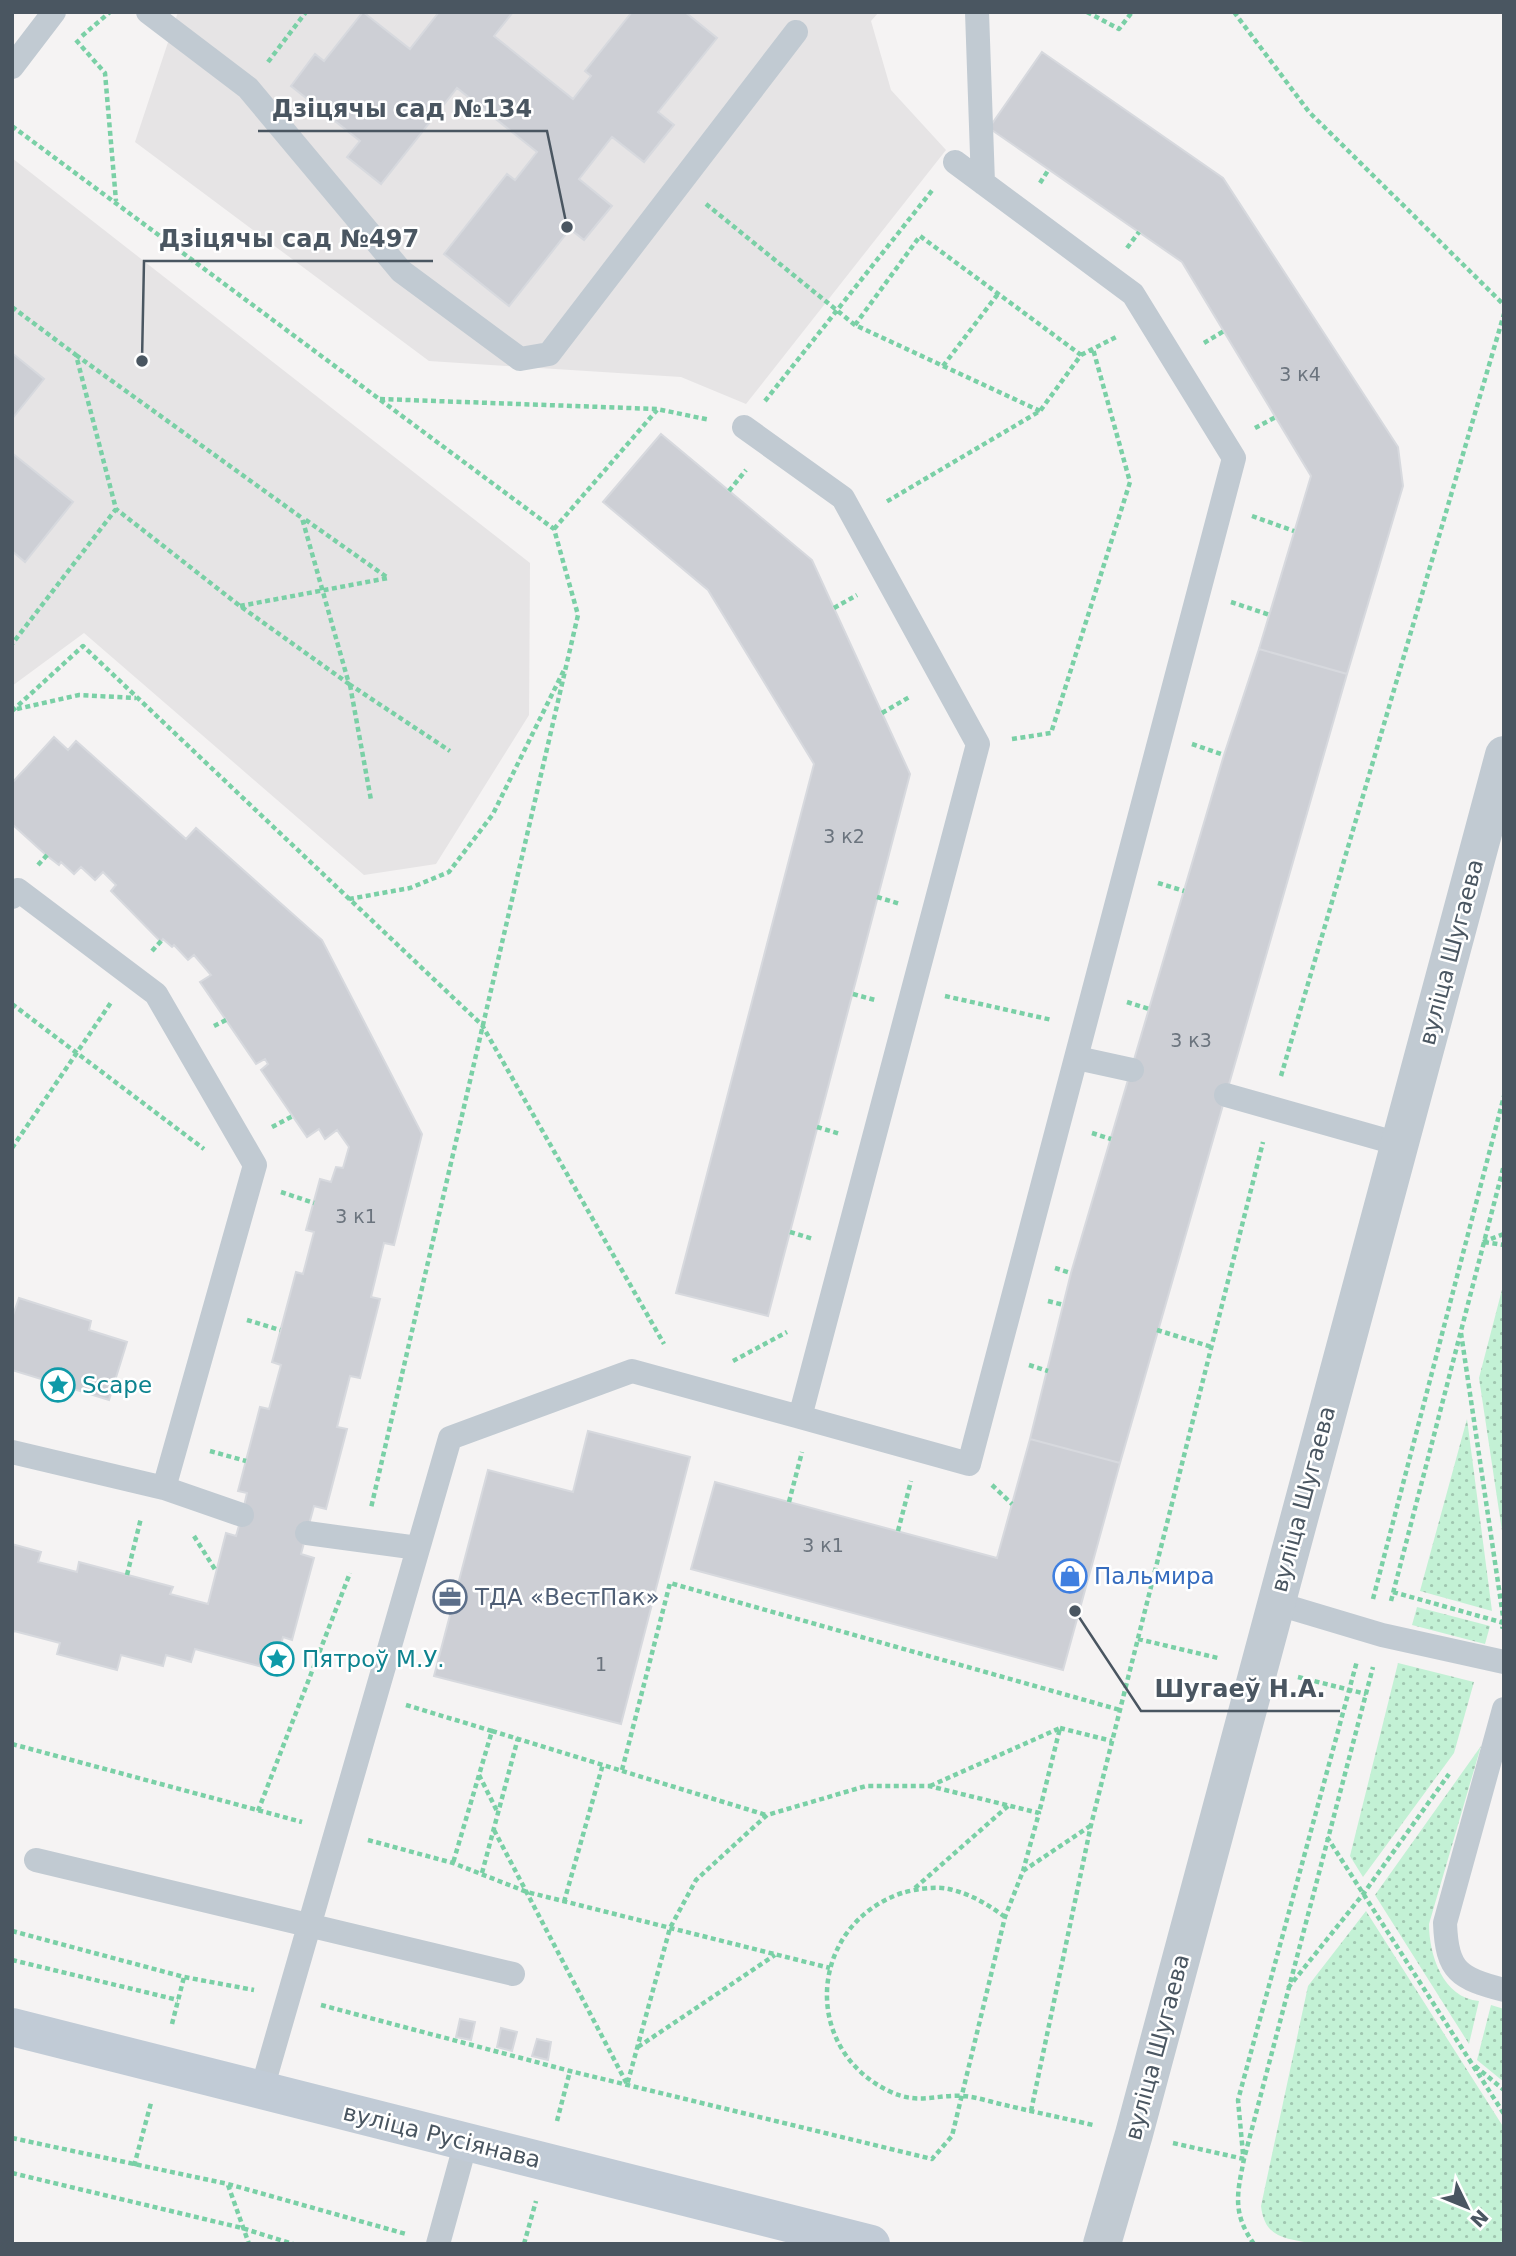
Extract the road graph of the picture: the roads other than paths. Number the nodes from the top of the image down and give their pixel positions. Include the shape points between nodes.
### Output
1 (148, 12) edge
2 (977, 12) edge
3 (53, 13) edge
4 (796, 32) dead end
5 (12, 67) edge
6 (955, 162) road end
7 (983, 183) junction
8 (744, 427) road end
9 (1504, 755) edge
10 (12, 897) edge
11 (1077, 1058) junction
12 (1132, 1070) dead end
13 (1226, 1095) dead end
14 (1399, 1144) junction
15 (805, 1419) junction
16 (12, 1452) edge
17 (156, 1486) junction
18 (242, 1515) dead end
19 (307, 1533) dead end
20 (418, 1548) junction
21 (1276, 1603) junction
22 (1504, 1661) edge
23 (1504, 1709) edge
24 (36, 1860) dead end
25 (309, 1925) junction
26 (513, 1974) dead end
27 (1504, 1990) edge
28 (12, 2026) edge
29 (262, 2089) junction
30 (466, 2142) junction
31 (438, 2242) edge
32 (871, 2244) edge
33 (1102, 2244) edge

1 - 4 lane via 248,88 401,271 520,359 549,354
2 - 7 lane
3 - 5 lane
6 - 7 lane
7 - 11 lane via 1133,294 1234,458
8 - 15 lane via 843,498 978,744 828,1310
9 - 14 street, вуліца Шугаева
10 - 17 lane via 18,890 156,994 255,1166
11 - 12 lane
11 - 15 lane via 969,1464
13 - 14 lane
14 - 21 street, вуліца Шугаева
15 - 20 lane via 632,1371 450,1438
16 - 17 lane
17 - 18 lane
19 - 20 lane
20 - 25 lane
21 - 22 lane via 1382,1635
21 - 33 street, вуліца Шугаева
23 - 27 lane via 1445,1923 1446,1951 1457,1969 1472,1982
24 - 25 lane
25 - 26 lane
25 - 29 lane
28 - 29 main road, вуліца Русіянава
29 - 30 main road, вуліца Русіянава
30 - 31 lane
30 - 32 main road, вуліца Русіянава

